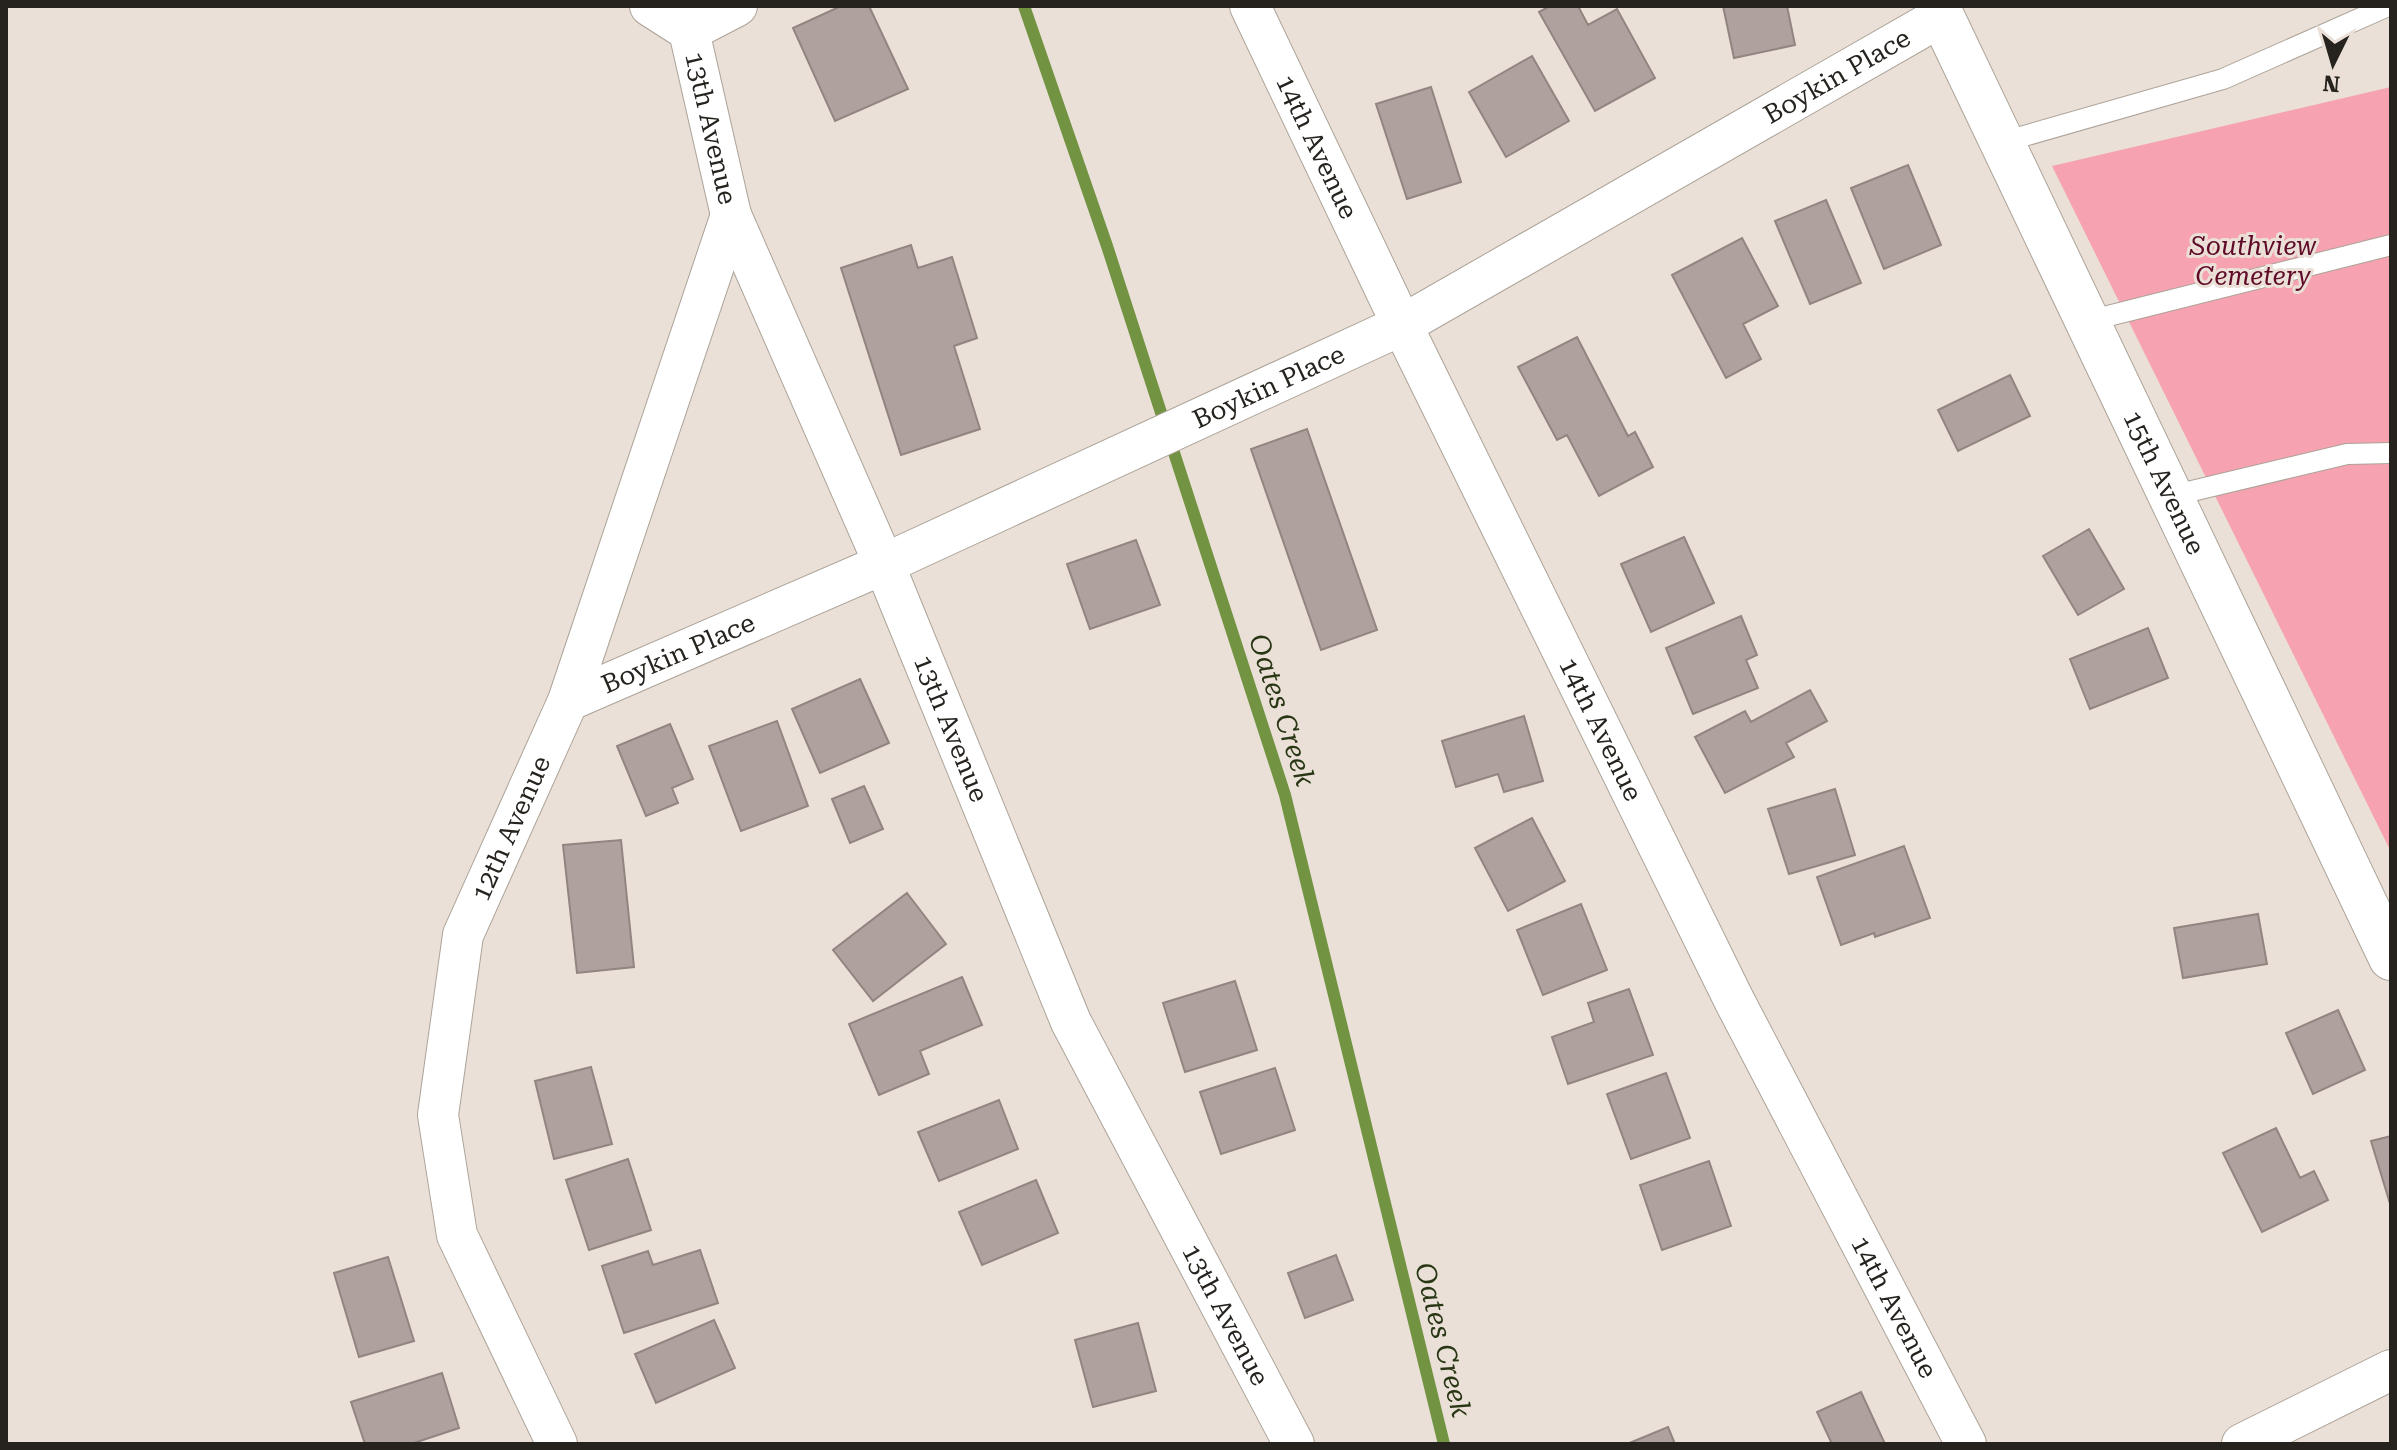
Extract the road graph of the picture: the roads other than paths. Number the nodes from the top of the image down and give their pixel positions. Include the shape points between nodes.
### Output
1 (650, 6) edge
2 (737, 6) edge
3 (1250, 6) edge
4 (2388, 6) edge
5 (1940, 11) edge
6 (689, 31) junction
7 (2003, 142) junction
8 (731, 215) junction
9 (2391, 245) edge
10 (2088, 321) junction
11 (1402, 325) junction
12 (2391, 453) edge
13 (2171, 496) junction
14 (884, 564) junction
15 (568, 701) junction
16 (2391, 958) edge
17 (2391, 1370) edge
18 (557, 1444) edge
19 (1294, 1444) edge
20 (1966, 1444) edge
21 (2242, 1444) edge

1 - 6 street, 13th Avenue
2 - 6 street
3 - 11 street, 14th Avenue
4 - 7 lane via 2223,79
5 - 7 street, 15th Avenue
5 - 11 street, Boykin Place
6 - 8 street, 13th Avenue
7 - 10 street, 15th Avenue
8 - 14 street, 13th Avenue
8 - 15 street, 12th Avenue
9 - 10 lane
10 - 13 street, 15th Avenue
11 - 14 street, Boykin Place
11 - 20 street, 14th Avenue via 1734,1000
12 - 13 lane via 2347,454
13 - 16 street, 15th Avenue
14 - 15 street, Boykin Place
14 - 19 street, 13th Avenue via 1071,1022
15 - 18 street, 12th Avenue via 463,935 438,1115 457,1235
17 - 21 street

